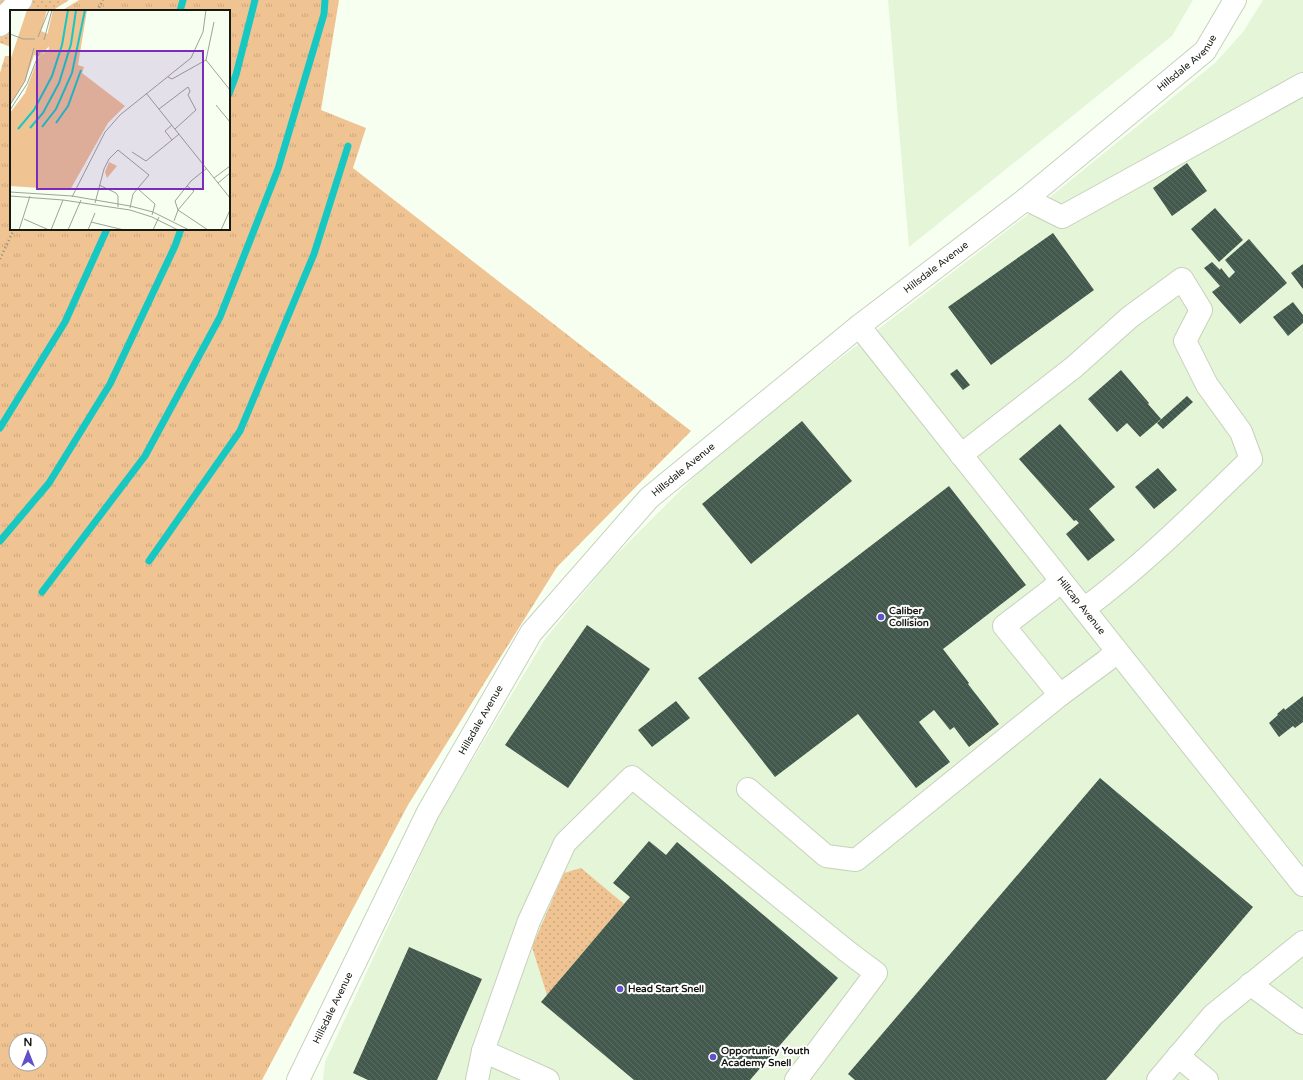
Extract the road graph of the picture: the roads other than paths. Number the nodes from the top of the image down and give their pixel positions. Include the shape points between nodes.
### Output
1 (21, 0) edge
2 (1235, 0) edge
3 (11, 10) edge
4 (10, 11) edge
5 (0, 25) edge
6 (1303, 84) edge
7 (1026, 199) junction
8 (859, 326) junction
9 (961, 455) junction
10 (1060, 580) junction
11 (1084, 609) junction
12 (1117, 651) junction
13 (1060, 695) junction
14 (748, 789) dead end
15 (1303, 885) edge
16 (1303, 942) edge
17 (1250, 984) junction
18 (1303, 1023) edge
19 (483, 1051) junction
20 (1178, 1056) junction
21 (298, 1080) edge
22 (477, 1080) edge
23 (548, 1080) edge
24 (796, 1080) edge
25 (1158, 1080) edge
26 (1207, 1080) edge

1 - 3 street
2 - 7 street, Hillsdale Avenue via 1205,51
4 - 5 street
6 - 7 street via 1062,217
7 - 8 street, Hillsdale Avenue
8 - 9 street, Hillcap Avenue
8 - 21 street, Hillsdale Avenue via 649,498 531,633 428,812
9 - 10 street, Hillcap Avenue
9 - 11 street via 1182,279 1201,310 1184,341 1207,385 1241,432 1251,459 1147,559
10 - 11 street, Hillcap Avenue
10 - 13 street via 1051,590 1004,626
11 - 12 street, Hillcap Avenue
12 - 13 street
12 - 15 street, Hillcap Avenue
13 - 14 street via 856,860 826,856
16 - 17 street
17 - 18 street
17 - 20 street via 1213,1015
19 - 22 street
19 - 23 street
19 - 24 street via 529,921 565,843 632,777 876,973
20 - 25 street
20 - 26 street

